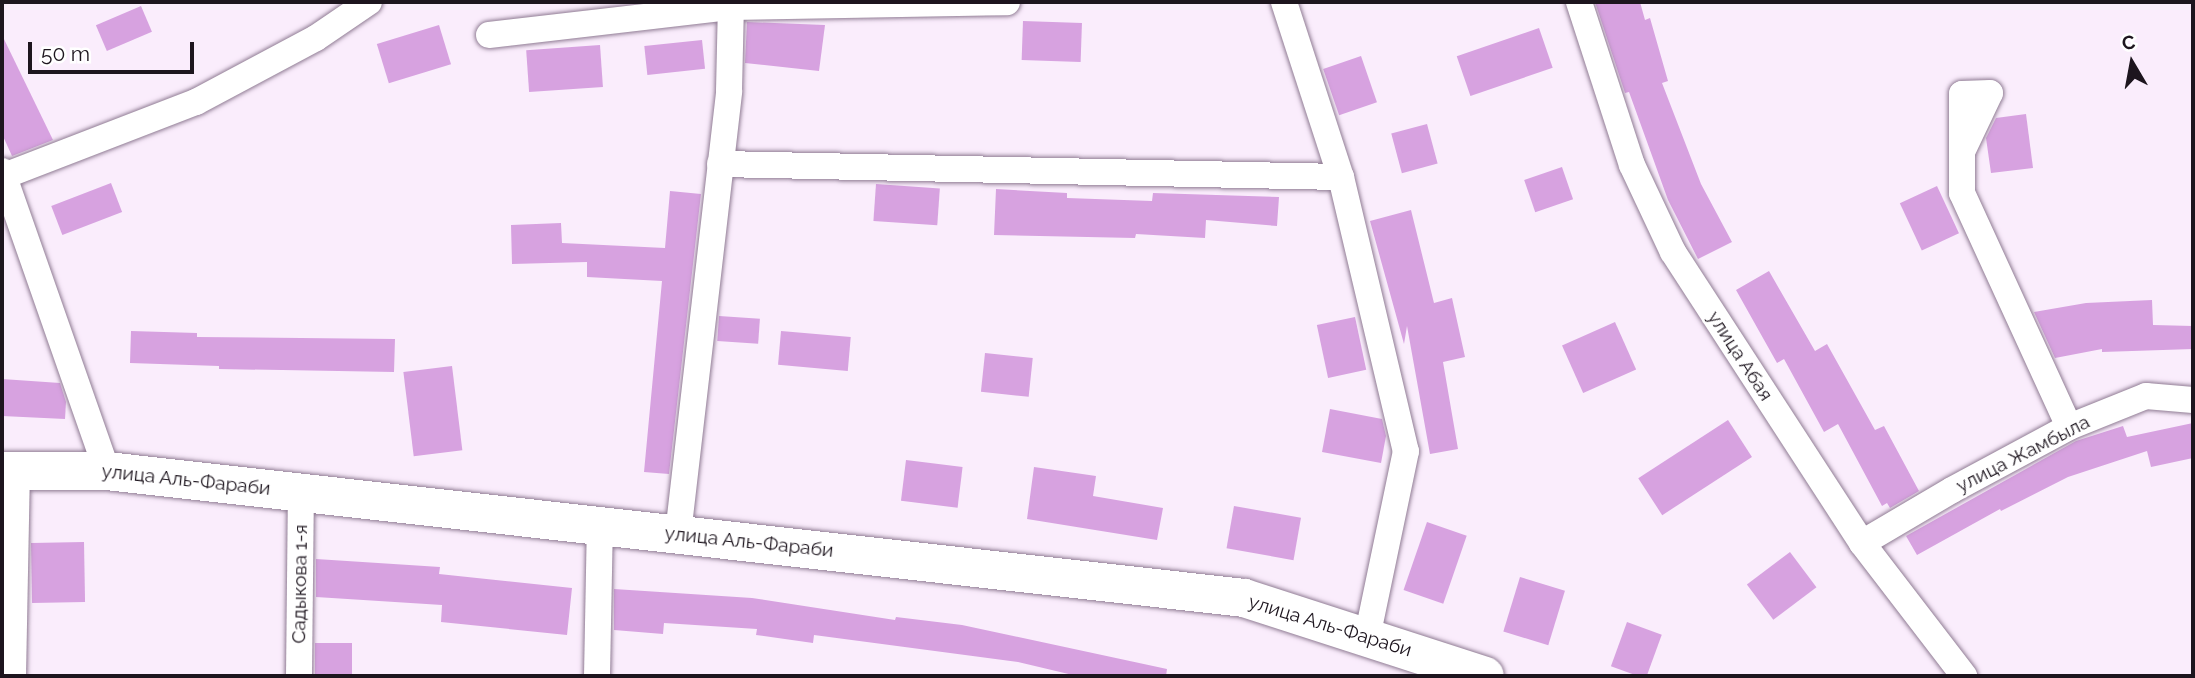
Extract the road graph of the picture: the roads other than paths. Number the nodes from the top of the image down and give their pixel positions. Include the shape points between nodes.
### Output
1 (369, 2) edge
2 (1007, 2) edge
3 (1284, 2) edge
4 (1579, 2) edge
5 (731, 4) edge
6 (489, 35) dead end
7 (1962, 152) dead end
8 (720, 164) junction
9 (3, 174) edge
10 (1341, 177) junction
11 (2193, 400) edge
12 (2069, 427) junction
13 (10, 471) edge
14 (107, 471) junction
15 (302, 492) junction
16 (600, 526) junction
17 (678, 534) junction
18 (1862, 543) junction
19 (1367, 637) junction
20 (13, 676) edge
21 (299, 676) edge
22 (597, 676) edge
23 (1485, 676) edge
24 (1964, 676) edge

1 - 9 street via 316,38 196,102
2 - 5 street
3 - 10 street
4 - 18 street, улица Абая via 1632,165 1673,252
5 - 6 street
5 - 8 street via 729,91
7 - 12 street via 1962,193
8 - 10 street
8 - 17 street
9 - 14 street
10 - 19 street via 1406,451
11 - 12 street, улица Жамбыла via 2146,396
12 - 18 street, улица Жамбыла
13 - 14 main road, улица Аль-Фараби
13 - 20 street
14 - 15 main road, улица Аль-Фараби
15 - 16 main road, улица Аль-Фараби
15 - 21 street, Садыкова 1-я
16 - 17 main road, улица Аль-Фараби
16 - 22 street
17 - 19 main road, улица Аль-Фараби via 1244,598
18 - 24 street, улица Абая
19 - 23 main road, улица Аль-Фараби

